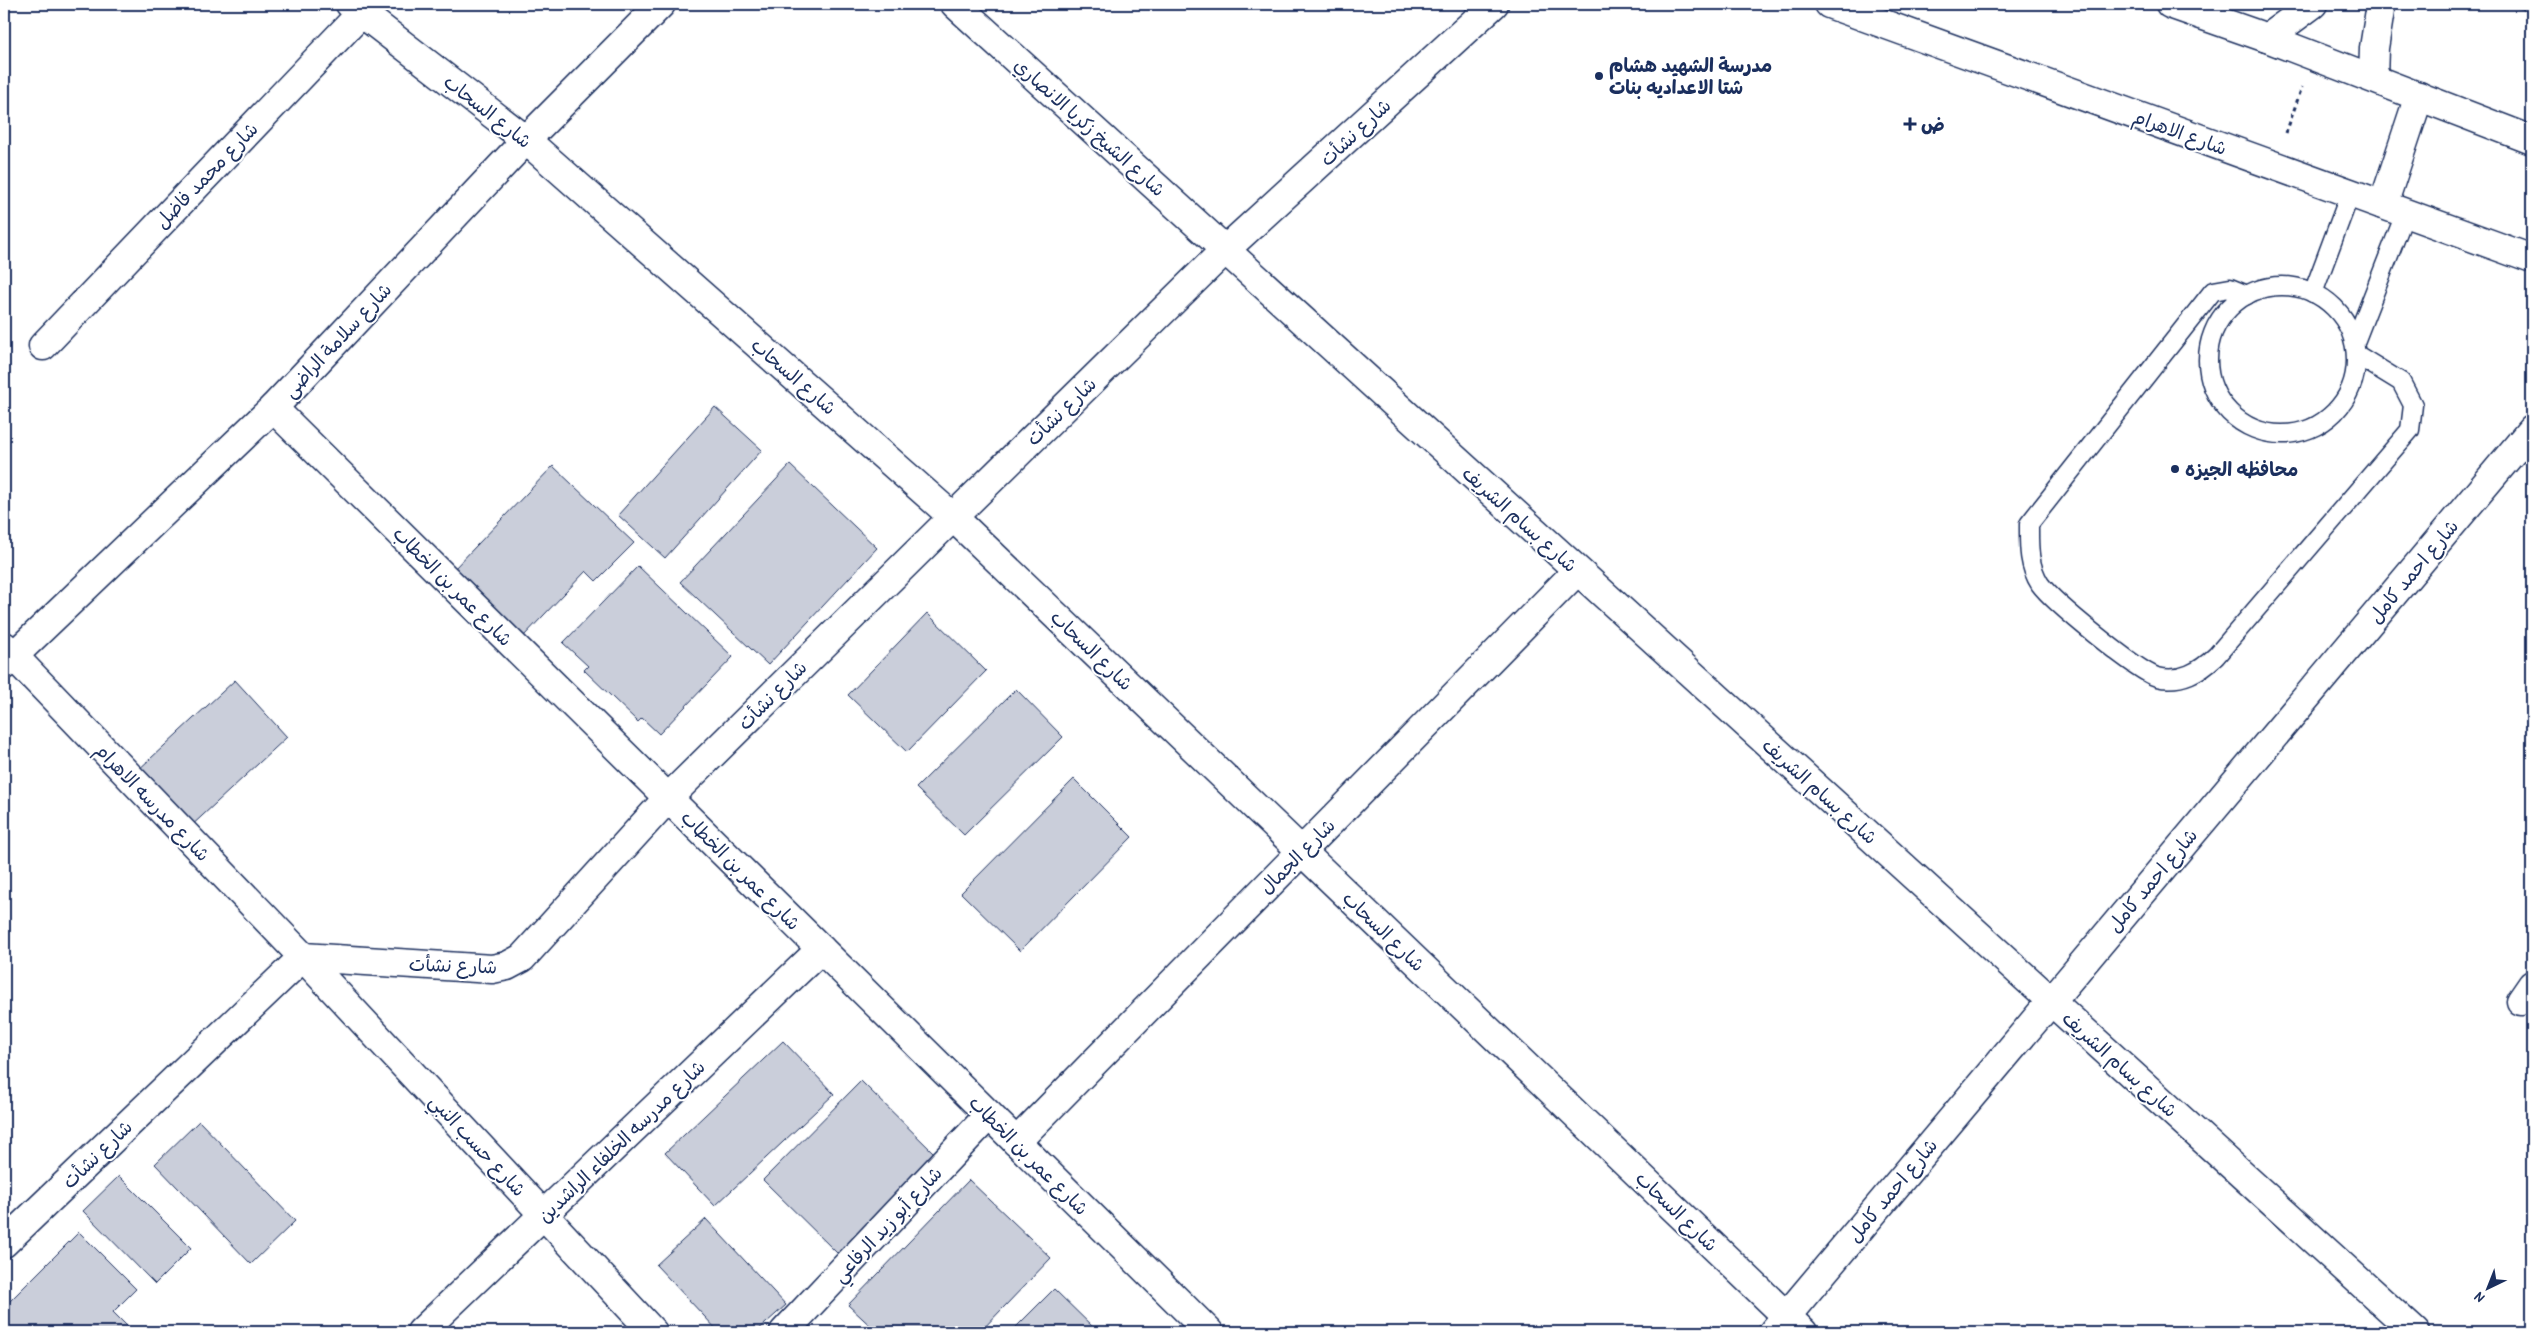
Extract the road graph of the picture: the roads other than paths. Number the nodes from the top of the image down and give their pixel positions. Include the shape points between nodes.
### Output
1 (661, 4) edge
2 (955, 4) edge
3 (1494, 4) edge
4 (1829, 4) edge
5 (2170, 4) edge
6 (2313, 4) edge
7 (2382, 4) edge
8 (361, 7) edge
9 (1870, 11) edge
10 (2267, 38) junction
11 (2372, 78) junction
12 (2419, 96) junction
13 (526, 140) junction
14 (2532, 140) edge
15 (2350, 194) junction
16 (2394, 210) junction
17 (1226, 250) junction
18 (2532, 259) edge
19 (2313, 293) junction
20 (2247, 295) junction
21 (43, 346) dead end
22 (2356, 349) junction
23 (273, 408) junction
24 (2532, 429) edge
25 (953, 517) junction
26 (1577, 571) junction
27 (7, 656) edge
28 (668, 798) junction
29 (1302, 851) junction
30 (821, 949) junction
31 (303, 957) junction
32 (2051, 1001) junction
33 (989, 1115) junction
34 (1016, 1142) junction
35 (544, 1215) junction
36 (4, 1243) edge
37 (1787, 1327) edge
38 (421, 1332) edge
39 (653, 1332) edge
40 (784, 1332) edge
41 (1209, 1332) edge
42 (2415, 1332) edge

1 - 13 street, شارع سلامة الراضى
2 - 17 street, شارع الشيخ زكريا الانصاري
3 - 17 street, شارع نشأت
4 - 9 street, شارع الاهرام
5 - 10 street
6 - 10 street
7 - 11 street
8 - 13 street, شارع السحاب
8 - 21 street, شارع محمد فاضل
9 - 15 street, شارع الاهرام
10 - 11 street
11 - 12 street
12 - 14 street
12 - 16 street
13 - 23 street, شارع سلامة الراضى
13 - 25 street, شارع السحاب
15 - 16 street, شارع الاهرام
15 - 19 lane
16 - 18 street, شارع الاهرام
16 - 22 lane
17 - 25 street, شارع نشأت
17 - 26 street, شارع بسام الشريف
19 - 20 lane via 2279,286
19 - 22 lane via 2339,313
20 - 22 lane via 2230,308 2217,325 2209,345 2208,366 2212,387 2223,405 2250,427 2277,435 2299,433 2318,426 2335,413 2348,396 2355,377
20 - 22 lane via 2230,288 2213,291 2029,524 2029,555 2040,583 2060,606 2138,667 2157,677 2179,678 2200,671 2216,656 2410,430 2413,405 2401,382
23 - 27 street, شارع سلامة الراضى
23 - 28 street, شارع عمر بن الخطاب
24 - 32 street, شارع احمد كامل
25 - 28 street, شارع نشأت
25 - 29 street, شارع السحاب
26 - 29 street, شارع الجمال
26 - 32 street, شارع بسام الشريف
27 - 31 street, شارع مدرسه الاهرام
28 - 30 street, شارع عمر بن الخطاب
28 - 31 street, شارع نشأت via 522,958 506,966 492,969
29 - 34 street, شارع الجمال
29 - 37 street, شارع السحاب
30 - 33 street, شارع عمر بن الخطاب
30 - 35 street, شارع مدرسه الخلفاء الراشدين
31 - 35 street, شارع حسب النبي
31 - 36 street, شارع نشأت
32 - 37 street, شارع احمد كامل
32 - 42 street, شارع بسام الشريف
33 - 34 street, شارع عمر بن الخطاب
33 - 40 street, شارع أبو زيد الرفاعي
34 - 41 street, شارع عمر بن الخطاب
35 - 38 street, شارع مدرسه الخلفاء الراشدين
35 - 39 street, شارع حسب النبي

